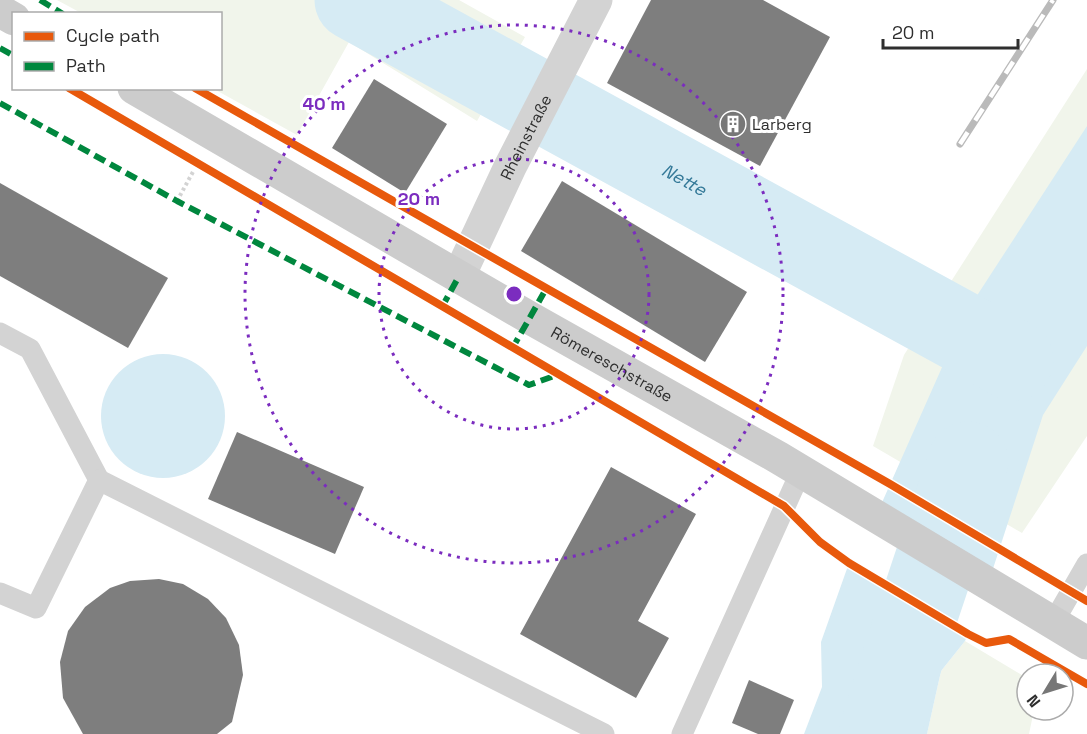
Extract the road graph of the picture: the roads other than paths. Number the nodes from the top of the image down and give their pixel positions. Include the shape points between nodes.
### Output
1 (596, 0) edge
2 (137, 90) edge
3 (459, 276) junction
4 (0, 333) edge
5 (801, 471) junction
6 (99, 480) junction
7 (1087, 564) edge
8 (0, 593) edge
9 (1053, 623) junction
10 (1087, 643) edge
11 (604, 734) edge
12 (682, 734) edge

1 - 3 street, Rheinstraße
2 - 3 main road, Römereschstraße
3 - 5 main road, Römereschstraße
4 - 6 lane via 30,349
5 - 9 main road, Römereschstraße
5 - 12 lane
6 - 8 lane via 36,608
6 - 11 lane
7 - 9 lane
9 - 10 main road, Römereschstraße

